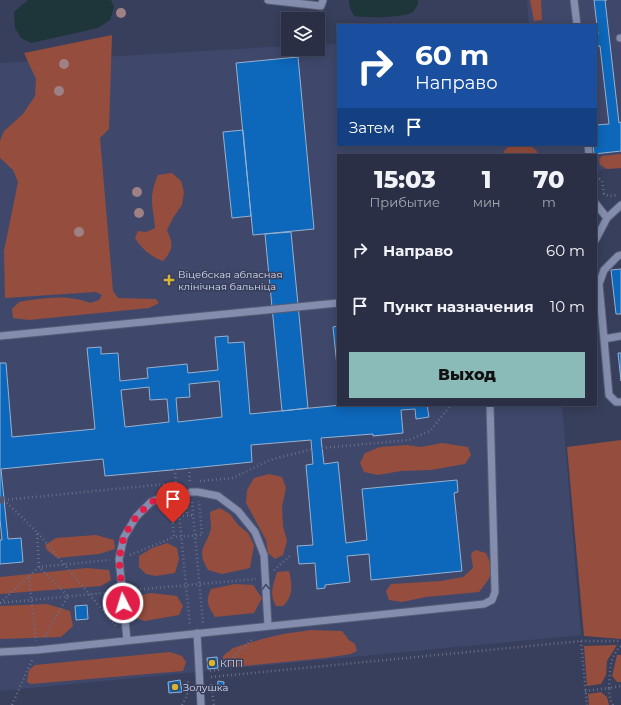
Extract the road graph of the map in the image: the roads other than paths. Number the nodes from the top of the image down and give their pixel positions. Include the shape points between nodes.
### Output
1 (268, 0) edge
2 (322, 0) edge
3 (574, 0) edge
4 (577, 24) edge
5 (597, 205) edge
6 (621, 205) edge
7 (607, 218) junction
8 (597, 237) edge
9 (621, 255) edge
10 (598, 282) edge
11 (337, 303) edge
12 (0, 336) edge
13 (621, 336) edge
14 (604, 339) junction
15 (621, 402) edge
16 (490, 406) edge
17 (268, 626) junction
18 (197, 633) junction
19 (127, 640) junction
20 (0, 652) edge
21 (201, 705) edge

1 - 2 lane via 321,6
3 - 4 lane
5 - 7 lane
6 - 7 lane
7 - 8 lane
9 - 10 lane via 604,270
10 - 14 lane
11 - 12 lane
13 - 14 lane
14 - 15 lane via 609,395 616,402
16 - 17 lane via 495,592 492,600 484,604
17 - 18 lane
17 -> 19 lane via 264,555 255,532 238,511 218,496 184,493 151,502 136,517 124,536 119,559
18 - 19 lane
18 - 21 lane
19 - 20 lane

